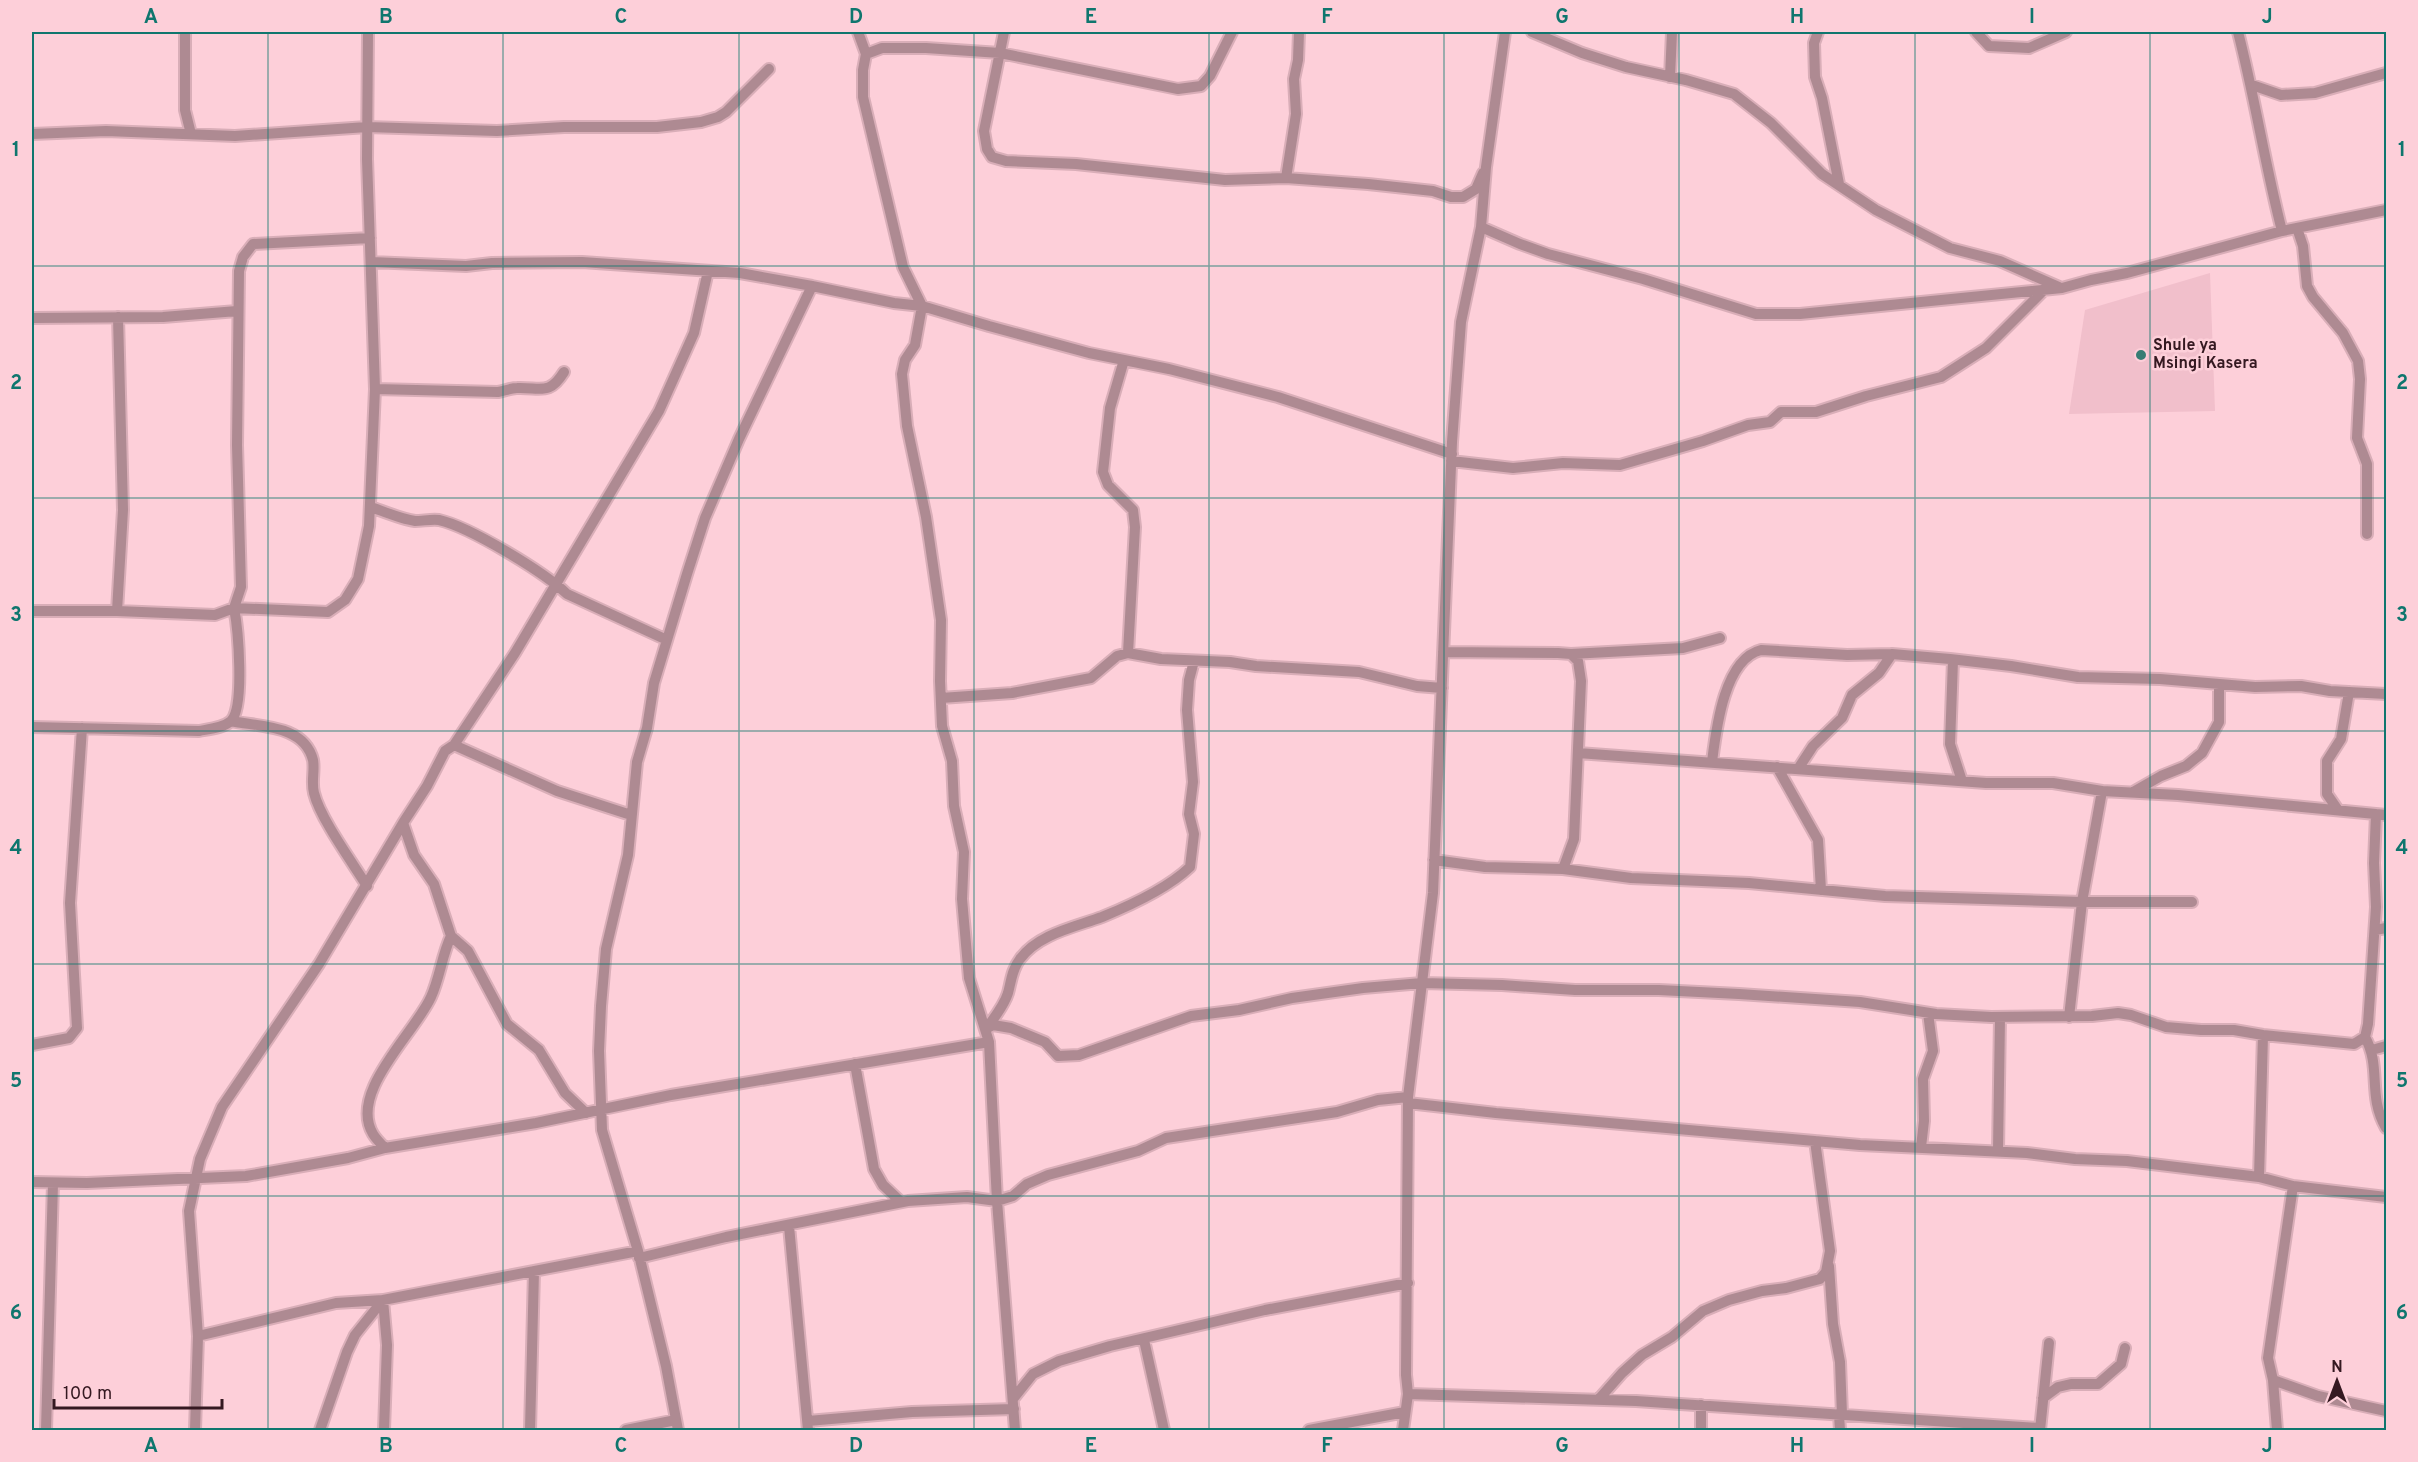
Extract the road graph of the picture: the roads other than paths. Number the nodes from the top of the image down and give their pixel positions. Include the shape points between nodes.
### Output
1 (185, 32) edge
2 (368, 32) edge
3 (858, 32) edge
4 (1004, 32) edge
5 (1232, 32) edge
6 (1299, 32) edge
7 (1505, 32) edge
8 (1532, 32) edge
9 (1672, 32) edge
10 (1818, 32) edge
11 (1976, 32) edge
12 (2066, 32) edge
13 (2238, 32) edge
14 (1000, 53) junction
15 (866, 54) junction
16 (769, 69) dead end
17 (2386, 74) edge
18 (1670, 77) junction
19 (2252, 85) junction
20 (367, 127) junction
21 (32, 134) edge
22 (191, 134) junction
23 (1486, 167) junction
24 (1286, 178) junction
25 (1839, 184) junction
26 (2386, 210) edge
27 (1481, 227) junction
28 (2297, 228) junction
29 (2282, 231) junction
30 (370, 238) junction
31 (371, 262) junction
32 (708, 271) junction
33 (812, 286) junction
34 (2062, 288) junction
35 (2044, 290) junction
36 (922, 306) junction
37 (237, 311) junction
38 (118, 317) junction
39 (32, 318) edge
40 (1124, 360) junction
41 (564, 372) dead end
42 (375, 389) junction
43 (1452, 457) junction
44 (371, 507) junction
45 (2367, 534) dead end
46 (555, 582) junction
47 (234, 608) junction
48 (117, 611) junction
49 (32, 612) edge
50 (1720, 638) dead end
51 (667, 640) junction
52 (1443, 652) junction
53 (1128, 653) junction
54 (1571, 654) junction
55 (1892, 654) junction
56 (1953, 660) junction
57 (1194, 661) junction
58 (2219, 684) junction
59 (1442, 688) junction
60 (2349, 692) junction
61 (2386, 694) edge
62 (941, 698) junction
63 (231, 721) junction
64 (32, 727) edge
65 (82, 728) junction
66 (454, 745) junction
67 (1578, 753) junction
68 (1712, 762) junction
69 (1777, 767) junction
70 (1798, 769) junction
71 (1962, 781) junction
72 (2102, 791) junction
73 (2132, 792) junction
74 (2338, 810) junction
75 (631, 815) junction
76 (2381, 815) edge
77 (403, 823) junction
78 (1434, 860) junction
79 (1563, 869) junction
80 (366, 886) junction
81 (1821, 890) junction
82 (2082, 902) junction
83 (2192, 902) dead end
84 (2382, 928) edge
85 (451, 936) junction
86 (1422, 983) junction
87 (1928, 1013) junction
88 (2000, 1017) junction
89 (2069, 1017) junction
90 (986, 1029) junction
91 (2263, 1035) junction
92 (2365, 1038) junction
93 (989, 1042) junction
94 (32, 1046) edge
95 (2386, 1046) edge
96 (2372, 1050) junction
97 (855, 1064) junction
98 (1408, 1100) junction
99 (601, 1110) junction
100 (586, 1113) junction
101 (2386, 1128) edge
102 (1815, 1141) junction
103 (1921, 1147) junction
104 (385, 1148) junction
105 (1998, 1151) junction
106 (2259, 1177) junction
107 (194, 1179) junction
108 (32, 1182) edge
109 (52, 1183) junction
110 (2293, 1186) junction
111 (2386, 1197) edge
112 (901, 1202) junction
113 (997, 1202) junction
114 (789, 1226) junction
115 (638, 1255) junction
116 (1828, 1265) junction
117 (534, 1270) junction
118 (1408, 1283) junction
119 (383, 1300) junction
120 (198, 1336) junction
121 (1143, 1340) junction
122 (2049, 1343) dead end
123 (2125, 1348) dead end
124 (2273, 1380) junction
125 (1408, 1394) junction
126 (2043, 1398) junction
127 (1599, 1399) junction
128 (1013, 1404) junction
129 (1701, 1406) junction
130 (2386, 1411) edge
131 (1405, 1412) junction
132 (1840, 1415) junction
133 (677, 1425) edge
134 (808, 1426) edge
135 (2039, 1429) edge
136 (46, 1431) edge
137 (195, 1431) edge
138 (320, 1431) edge
139 (384, 1431) edge
140 (530, 1431) edge
141 (626, 1431) edge
142 (1015, 1431) edge
143 (1164, 1431) edge
144 (1309, 1431) edge
145 (1403, 1431) edge
146 (1701, 1431) edge
147 (1840, 1431) edge
148 (2277, 1431) edge

1 - 22 street via 185,110
2 - 20 street
3 - 15 street
4 - 14 street
5 - 14 street via 1201,86 1178,89
6 - 24 street via 1294,79 1296,114
7 - 23 street
8 - 18 street via 1626,68
9 - 18 street
10 - 25 street via 1814,43 1815,77
11 - 12 street via 1989,46 2029,48
13 - 19 street
14 - 15 street via 882,48
14 - 24 street via 984,131 992,157 1225,180
15 - 36 street via 863,97 869,126 903,267
16 - 20 street via 726,112 701,122 657,127 497,131
17 - 19 street via 2315,93 2281,95
18 - 25 street via 1721,90 1745,101 1805,159
19 - 29 street
20 - 22 street via 235,136
20 - 30 street
21 - 22 street
23 - 24 street via 1476,189 1463,197
23 - 27 street
25 - 34 street via 1876,210 1950,248 2000,261
26 - 28 street
27 - 35 street via 1548,254 1756,314 1800,314
27 - 43 street via 1461,322
28 - 29 street
28 - 45 street via 2307,285 2343,333 2358,361 2357,438 2367,465
29 - 34 street
30 - 31 street
30 - 37 street via 253,244 239,271
31 - 32 street via 454,266 582,262
31 - 42 street
32 - 33 street
32 - 46 street via 694,333 659,411
33 - 36 street
33 - 51 street via 705,518
34 - 35 street
35 - 43 street via 1986,348 1941,377 1816,412 1781,412 1770,422 1748,425 1620,465 1563,463 1513,468
36 - 40 street
36 - 62 street via 915,345 902,374 907,426 926,517 941,620
37 - 38 street
37 - 47 street via 241,587
38 - 39 street
38 - 48 street via 123,510
40 - 43 street via 1278,397
40 - 53 street via 1110,408 1103,472 1108,485 1132,510 1135,527
41 - 42 street via 548,389
42 - 44 street
43 - 52 street
44 - 46 street via 414,521 436,520 455,525
44 - 47 street via 358,579 345,600 328,612
46 - 51 street via 567,594
46 - 66 street via 515,653
47 - 48 street via 215,615
47 - 63 street via 239,634 238,709
48 - 49 street
50 - 54 street via 1683,648
51 - 75 street via 636,762
52 - 54 street
52 - 59 street
53 - 57 street
53 - 62 street via 1117,656 1091,678 1012,693
54 - 67 street via 1578,661 1581,681
55 - 56 street
55 - 68 street via 1775,650 1749,653 1725,696
55 - 70 street via 1879,673 1852,695 1842,718 1813,746
56 - 58 street via 2078,677
56 - 71 street via 1950,744
57 - 59 street via 1359,672
57 - 90 street via 1187,710 1193,782 1189,814 1194,834 1190,867 1179,878 1131,903 1034,946 1020,958 1007,996
58 - 60 street via 2301,686
58 - 73 street via 2220,723 2202,753 2186,766
59 - 78 street
60 - 61 street
60 - 74 street via 2341,739 2326,761 2327,794
62 - 90 street via 942,726 952,761 954,806 964,852 962,899 969,978
63 - 65 street via 199,731
63 - 80 street via 278,727 309,748 314,763 314,792 327,822
64 - 65 street
65 - 94 street via 70,903 77,1028 69,1038
66 - 75 street via 557,791
66 - 77 street via 445,751
67 - 68 street
67 - 79 street via 1574,839
68 - 69 street
69 - 70 street
69 - 81 street via 1818,840
70 - 71 street
71 - 72 street via 2053,783
72 - 73 street
72 - 82 street
73 - 74 street
74 - 76 street
75 - 99 street via 628,855 605,960 600,1006
76 - 84 street
77 - 80 street
77 - 85 street via 414,855 434,884
78 - 79 street via 1485,867
78 - 86 street
79 - 81 street via 1631,878
80 - 107 street via 313,974 222,1107
81 - 82 street via 1885,896
82 - 83 street
82 - 89 street
84 - 92 street
85 - 100 street via 468,951 507,1024 539,1050 565,1093
85 - 104 street via 431,998 370,1094 368,1118 373,1134
86 - 87 street via 1730,993 1860,1002
86 - 90 street via 1353,989 1191,1016 1079,1055 1058,1056 1045,1042 1002,1025
86 - 98 street
87 - 88 street
87 - 103 street via 1933,1051 1923,1079
88 - 89 street
88 - 105 street
89 - 91 street via 2118,1013 2166,1027
90 - 93 street
91 - 92 street via 2354,1044
91 - 106 street
92 - 96 street
93 - 97 street
93 - 113 street
95 - 96 street
96 - 101 street via 2376,1105
97 - 99 street
97 - 112 street via 874,1168 883,1185
98 - 102 street via 1496,1113
98 - 113 street via 1378,1100 1337,1112 1166,1138 1138,1151 1048,1175
98 - 118 street
99 - 100 street
99 - 115 street via 602,1130
100 - 104 street
102 - 103 street
102 - 116 street via 1830,1251
103 - 105 street
104 - 107 street via 246,1176
105 - 106 street
106 - 110 street
107 - 109 street
107 - 120 street via 189,1211
108 - 109 street
109 - 136 street
110 - 111 street
110 - 124 street via 2268,1358
112 - 113 street via 967,1197
112 - 114 street
113 - 128 street
114 - 115 street
114 - 134 street
115 - 117 street
115 - 133 street
116 - 127 street via 1820,1279 1729,1300 1703,1311 1642,1355
116 - 132 street via 1840,1362
117 - 119 street
117 - 140 street
118 - 121 street
118 - 125 street
119 - 120 street via 336,1304
119 - 138 street via 355,1335
119 - 139 street via 387,1345
120 - 137 street
121 - 128 street via 1059,1361 1033,1374
121 - 143 street
122 - 126 street
123 - 126 street via 2121,1364 2098,1384 2071,1384
124 - 130 street via 2318,1396
124 - 148 street
125 - 127 street
125 - 131 street
126 - 135 street
127 - 129 street
128 - 134 street
128 - 142 street
129 - 132 street
129 - 146 street
131 - 144 street
131 - 145 street
132 - 135 street
132 - 147 street
133 - 141 street

